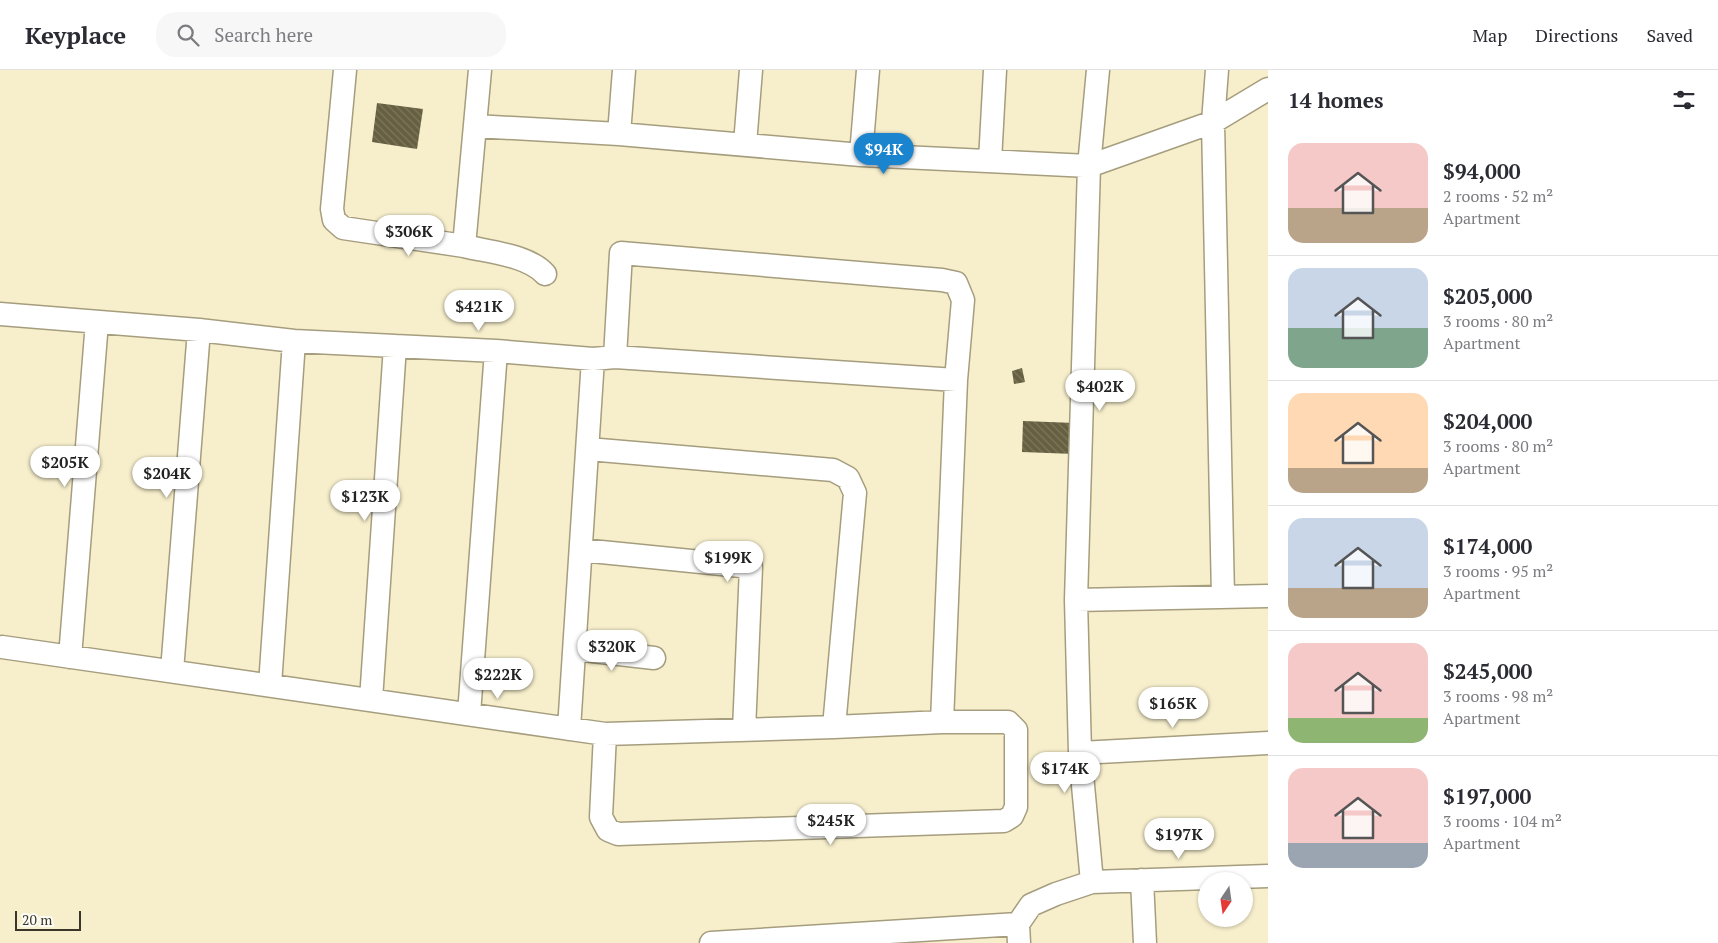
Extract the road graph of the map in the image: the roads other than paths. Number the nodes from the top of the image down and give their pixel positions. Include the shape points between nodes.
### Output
1 (345, 70) edge
2 (480, 70) edge
3 (624, 70) edge
4 (751, 70) edge
5 (868, 70) edge
6 (995, 70) edge
7 (1098, 70) edge
8 (1217, 70) edge
9 (1268, 89) edge
10 (1213, 122) junction
11 (475, 126) junction
12 (619, 134) junction
13 (745, 144) junction
14 (861, 155) junction
15 (990, 161) junction
16 (1089, 166) junction
17 (464, 246) junction
18 (545, 274) dead end
19 (0, 314) edge
20 (97, 322) junction
21 (199, 330) junction
22 (294, 340) junction
23 (395, 346) junction
24 (496, 351) junction
25 (604, 358) junction
26 (956, 380) junction
27 (588, 449) junction
28 (581, 550) junction
29 (1268, 596) edge
30 (1223, 598) junction
31 (1076, 600) junction
32 (575, 649) junction
33 (1, 650) edge
34 (70, 657) junction
35 (654, 658) dead end
36 (172, 671) junction
37 (270, 686) junction
38 (371, 700) junction
39 (469, 714) junction
40 (942, 722) junction
41 (834, 727) junction
42 (569, 729) junction
43 (744, 730) junction
44 (604, 734) junction
45 (1268, 743) edge
46 (1080, 753) junction
47 (1268, 876) edge
48 (1142, 880) junction
49 (1092, 882) junction
50 (1018, 933) edge
51 (912, 937) edge
52 (711, 943) edge
53 (1146, 943) edge

1 - 17 street via 332,210 334,220 343,228
2 - 11 street
3 - 12 street
4 - 13 street
5 - 14 street
6 - 15 street
7 - 16 street
8 - 10 street
9 - 10 street
10 - 16 street
10 - 30 street
11 - 12 street
11 - 17 street
12 - 13 street
13 - 14 street
14 - 15 street
15 - 16 street
16 - 31 street
17 - 18 street via 521,259 539,267
19 - 20 street
20 - 21 street
20 - 34 street
21 - 22 street
21 - 36 street
22 - 23 street
22 - 37 street
23 - 24 street
23 - 38 street
24 - 25 street
24 - 39 street
25 - 26 street
25 - 26 street via 621,253 956,283 963,300
25 - 27 street
26 - 40 street
27 - 28 street
27 - 41 street via 833,470 848,478 855,492
28 - 32 street
28 - 43 street via 751,567
29 - 30 street
30 - 31 street
31 - 46 street
32 - 35 street
32 - 42 street
33 - 34 street
34 - 36 street
36 - 37 street
37 - 38 street
38 - 39 street
39 - 42 street
40 - 41 street
40 - 44 street via 1008,722 1016,730 1016,806 1012,816 1004,821 618,834 608,830 601,817
41 - 43 street
42 - 44 street
43 - 44 street
45 - 46 street
46 - 49 street
47 - 48 street
48 - 49 street
48 - 53 street
49 - 50 street via 1031,905
50 - 51 street
51 - 52 street

